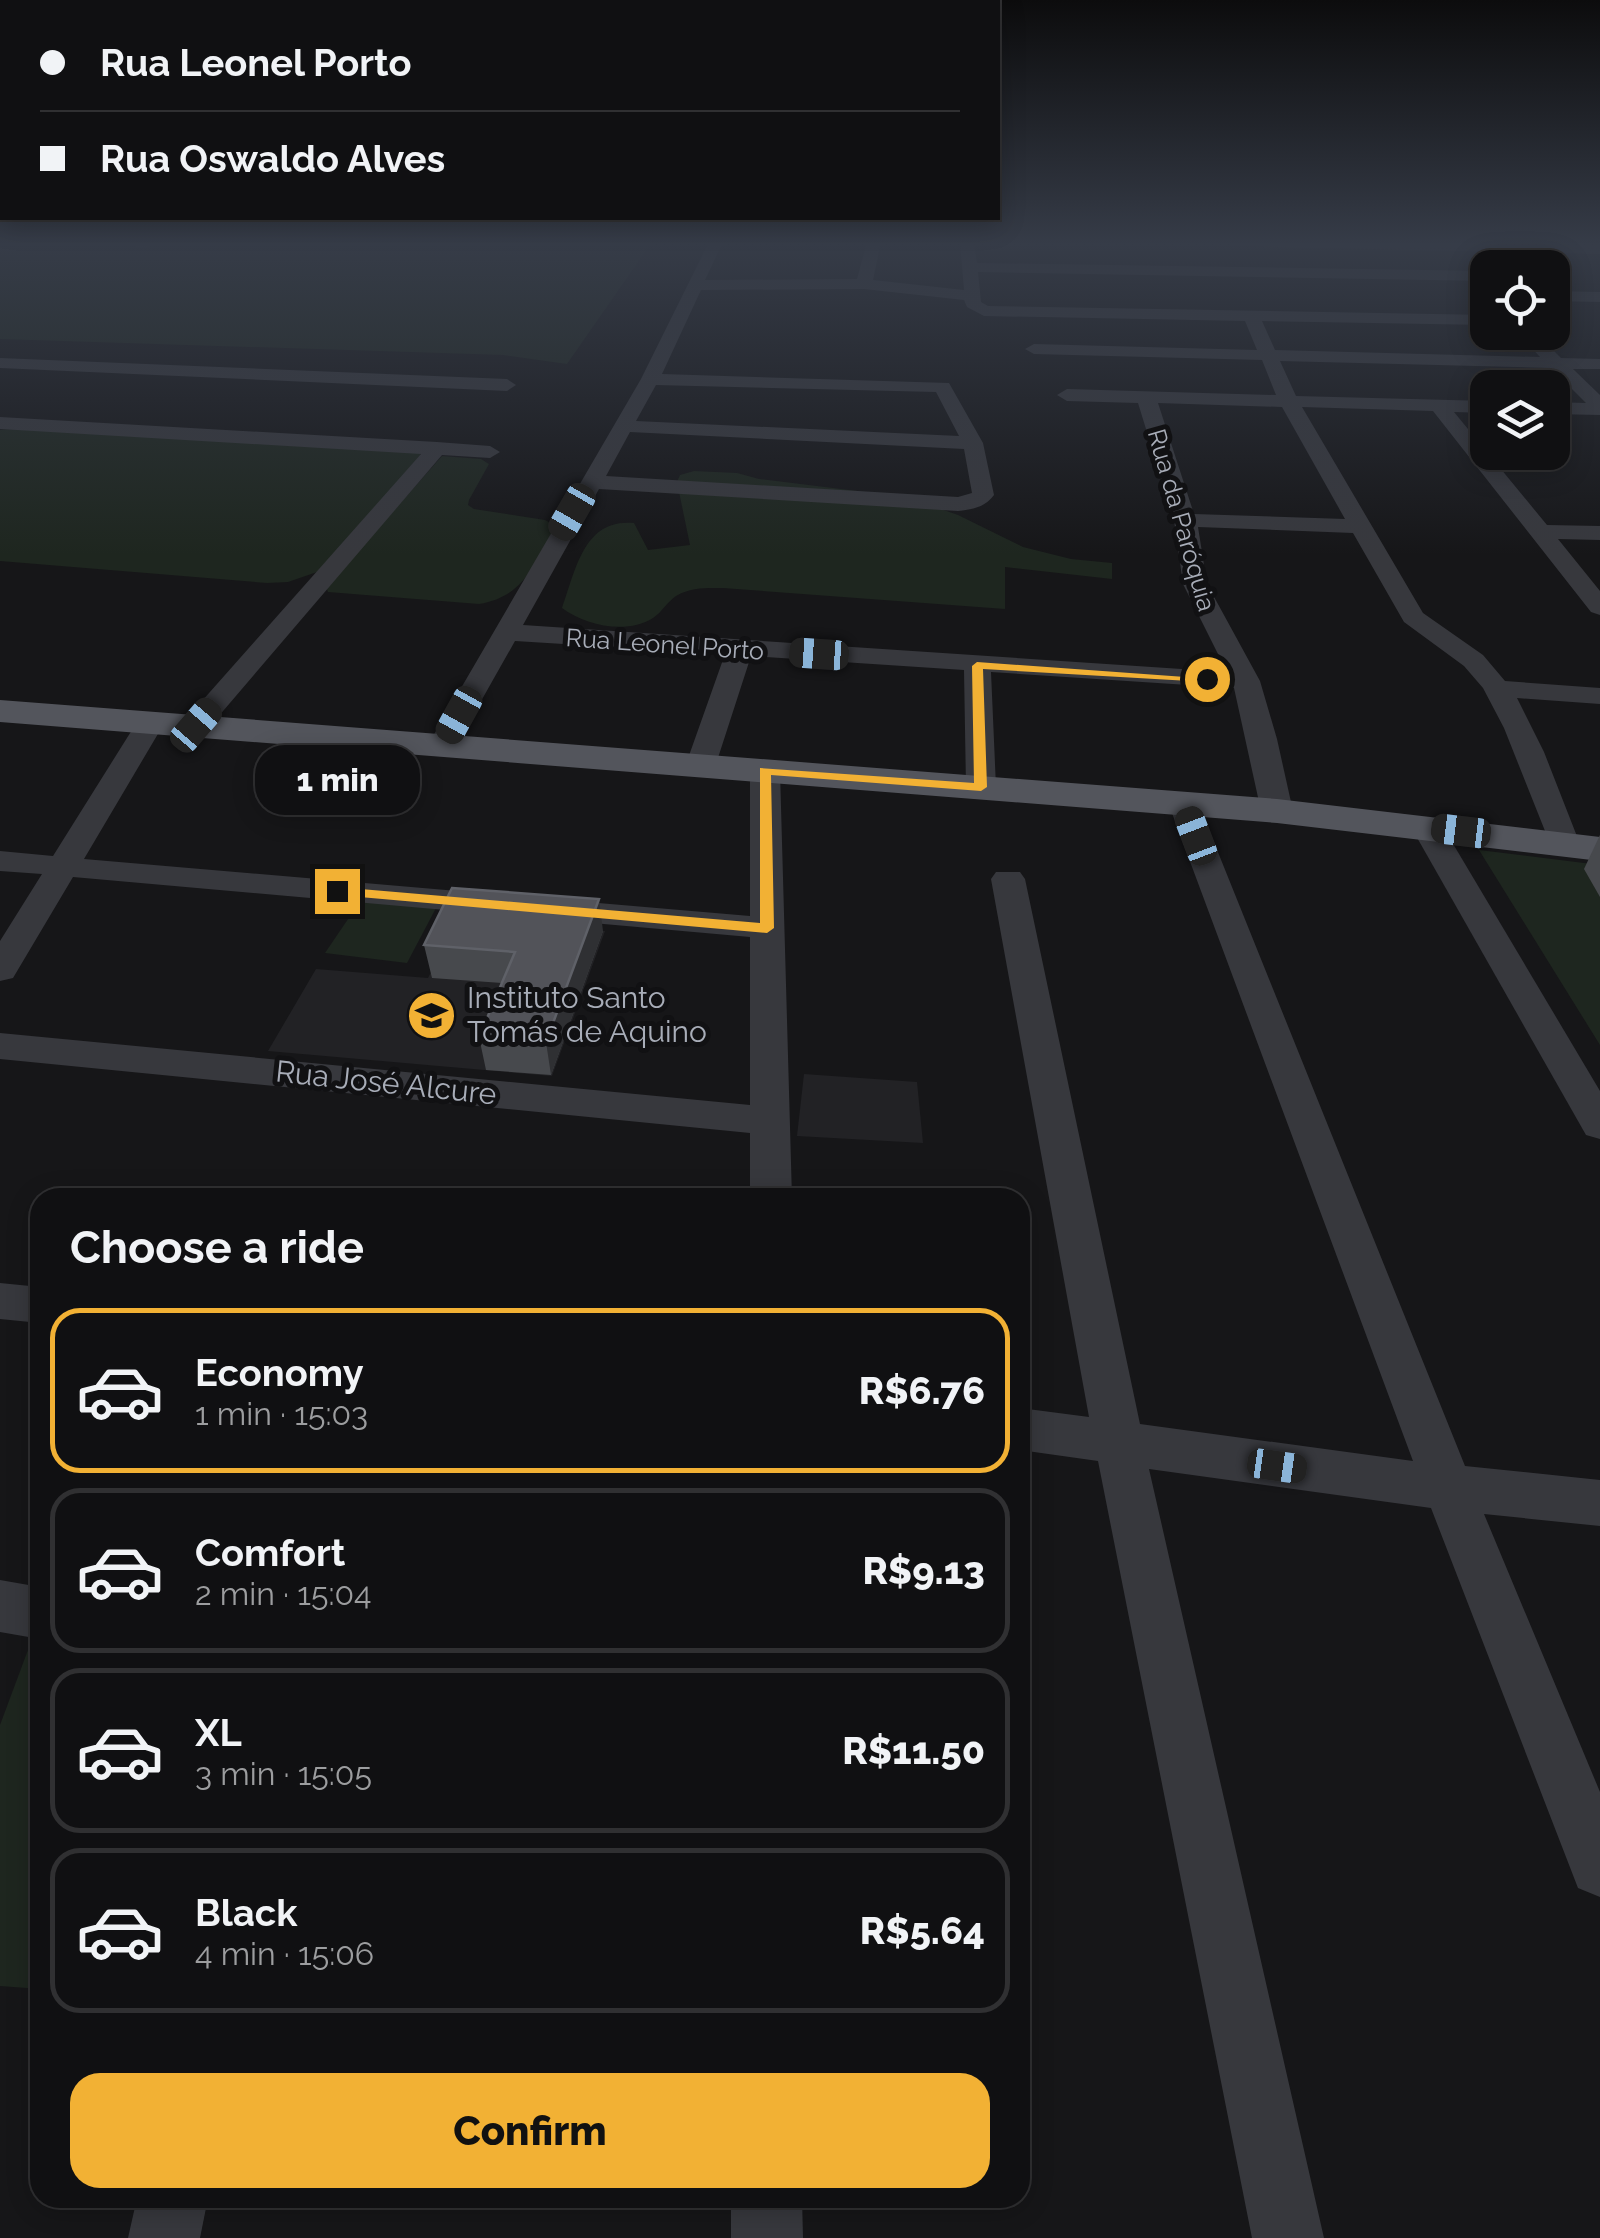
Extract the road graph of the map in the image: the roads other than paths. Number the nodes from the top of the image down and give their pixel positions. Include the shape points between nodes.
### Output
1 (666, 346) edge
2 (1262, 346) edge
3 (1034, 349) dead end
4 (1542, 350) edge
5 (1265, 354) junction
6 (1553, 362) junction
7 (1600, 364) edge
8 (5, 366) edge
9 (650, 380) junction
10 (507, 385) dead end
11 (1068, 396) dead end
12 (1146, 396) junction
13 (1288, 402) junction
14 (1439, 406) junction
15 (1470, 407) edge
16 (1594, 408) edge
17 (0, 423) edge
18 (622, 426) junction
19 (1600, 426) edge
20 (972, 443) junction
21 (437, 448) junction
22 (490, 452) dead end
23 (590, 482) junction
24 (1185, 520) junction
25 (1364, 527) junction
26 (1538, 532) junction
27 (1600, 534) edge
28 (1600, 607) edge
29 (504, 632) junction
30 (740, 649) junction
31 (977, 666) junction
32 (1246, 681) junction
33 (1500, 689) junction
34 (1600, 696) edge
35 (0, 711) edge
36 (137, 721) junction
37 (196, 725) junction
38 (444, 743) junction
39 (701, 764) junction
40 (765, 771) junction
41 (981, 787) junction
42 (1184, 805) junction
43 (1277, 812) junction
44 (1426, 827) junction
45 (1582, 846) edge
46 (0, 861) edge
47 (50, 866) junction
48 (1008, 879) dead end
49 (0, 920) edge
50 (767, 928) junction
51 (0, 970) edge
52 (0, 1046) edge
53 (1587, 1083) edge
54 (772, 1121) junction
55 (1600, 1125) edge
56 (771, 1188) edge
57 (0, 1300) edge
58 (30, 1304) edge
59 (1030, 1431) edge
60 (1119, 1444) junction
61 (1448, 1488) junction
62 (1600, 1503) edge
63 (1600, 1866) edge
64 (171, 2208) edge
65 (767, 2208) edge
66 (164, 2238) edge
67 (767, 2238) edge
68 (1288, 2238) edge

1 - 9 street
2 - 5 street
3 - 5 street
4 - 6 street
5 - 6 street
5 - 13 street
6 - 7 street
6 - 16 street
8 - 10 street
9 - 18 street
9 - 20 street via 938,386 946,389
11 - 12 street
12 - 13 street
12 - 24 street, Rua da Paróquia
13 - 14 street
13 - 25 street
14 - 15 street
14 - 26 street
16 - 19 street
17 - 21 street
18 - 20 street
18 - 23 street
20 - 23 street via 983,496 958,504
21 - 22 street
21 - 37 street
23 - 29 street
24 - 25 street
24 - 32 street, Rua da Paróquia via 1201,600
25 - 33 street via 1413,617 1471,658
26 - 27 street
26 - 28 street
29 - 30 street, Rua Leonel Porto
29 - 38 street
30 - 31 street, Rua Leonel Porto
30 - 39 street
31 - 32 street, Rua Leonel Porto
31 - 41 street
32 - 43 street, Rua da Paróquia
33 - 34 street
33 - 45 street
35 - 36 main road
36 - 37 main road
36 - 47 street
37 - 38 main road
38 - 39 main road
39 - 40 main road
40 - 41 main road
40 - 50 street
41 - 42 main road
42 - 43 main road
42 - 61 street
43 - 44 main road
44 - 45 main road
44 - 53 street
46 - 47 street
47 - 49 street
47 - 50 street
47 - 51 street
48 - 60 street
50 - 54 street
52 - 54 street, Rua José Alcure
53 - 55 street
54 - 56 street
57 - 58 street
59 - 60 street
60 - 61 street
60 - 68 street
61 - 62 street
61 - 63 street
64 - 66 street
65 - 67 street

